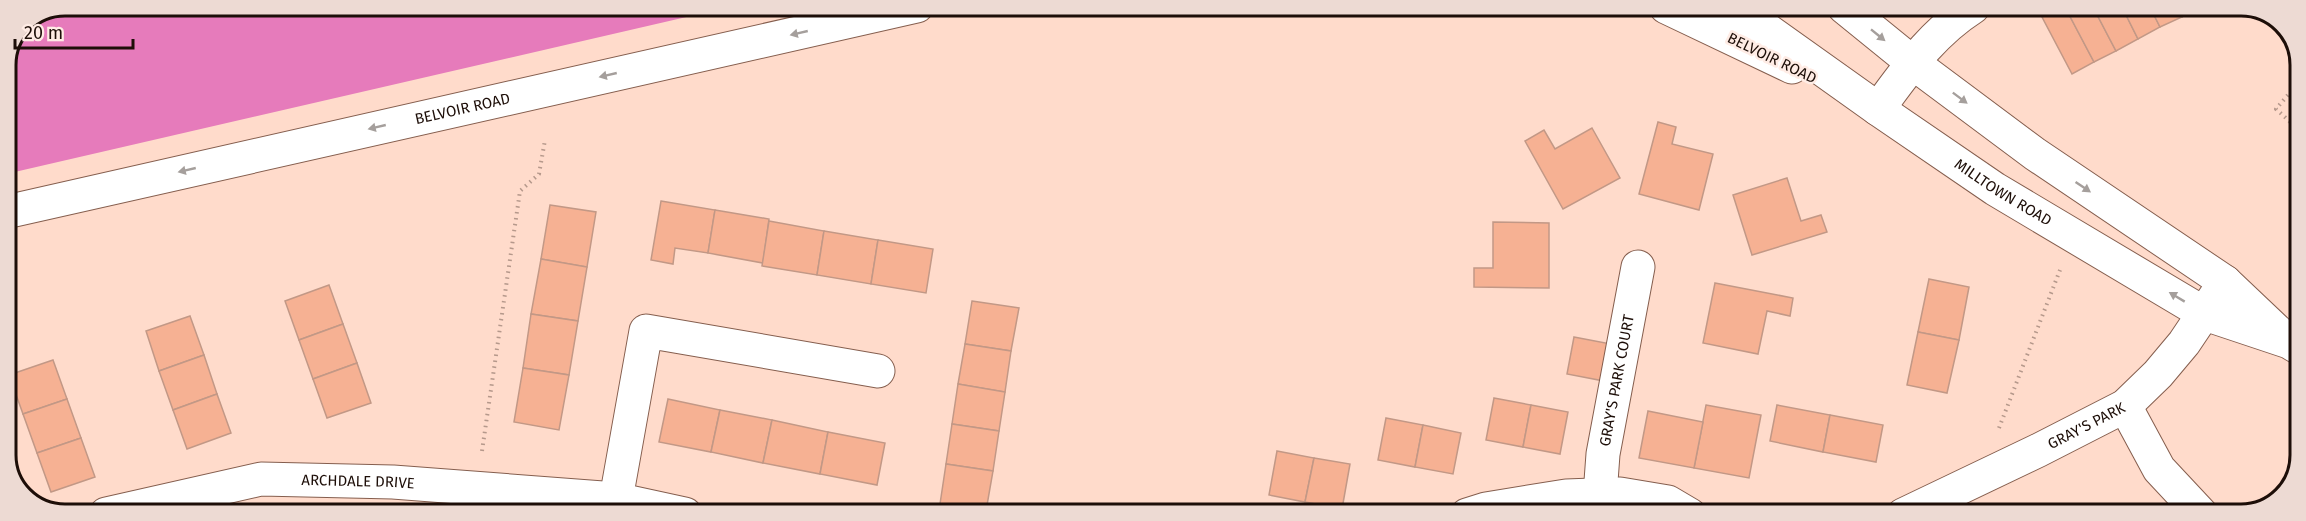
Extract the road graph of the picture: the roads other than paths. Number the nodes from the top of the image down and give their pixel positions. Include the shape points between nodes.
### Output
1 (873, 16) edge
2 (1685, 16) edge
3 (1747, 16) edge
4 (1855, 16) edge
5 (1959, 16) edge
6 (1913, 63) junction
7 (1878, 109) junction
8 (16, 210) edge
9 (1638, 267) dead end
10 (2225, 282) junction
11 (2205, 314) junction
12 (2290, 341) edge
13 (2290, 344) edge
14 (878, 371) dead end
15 (2125, 406) junction
16 (1600, 495) junction
17 (490, 498) edge
18 (616, 499) junction
19 (150, 504) edge
20 (639, 504) edge
21 (1517, 504) edge
22 (1671, 504) edge
23 (1926, 504) edge
24 (2192, 504) edge

1 -> 8 main road, BELVOIR ROAD
2 - 7 main road, BELVOIR ROAD
3 - 7 main road, MILLTOWN ROAD
4 -> 6 main road, MILLTOWN ROAD
5 - 6 main road
6 - 7 main road
6 -> 10 main road, MILLTOWN ROAD via 2035,154
11 -> 7 main road, MILLTOWN ROAD via 1995,189
9 - 16 main road, GRAY'S PARK COURT
10 - 11 main road, GRAY'S PARK
10 - 12 main road, MILLTOWN ROAD
11 - 13 main road, MILLTOWN ROAD
11 - 15 main road, GRAY'S PARK via 2158,374
14 - 18 main road via 646,331
15 - 23 main road, GRAY'S PARK
15 - 24 main road via 2160,469
16 - 21 main road
16 - 22 main road via 1620,494
17 - 18 main road, ARCHDALE DRIVE
17 - 19 main road, ARCHDALE DRIVE via 393,482 261,479
18 - 20 main road, ARCHDALE DRIVE

